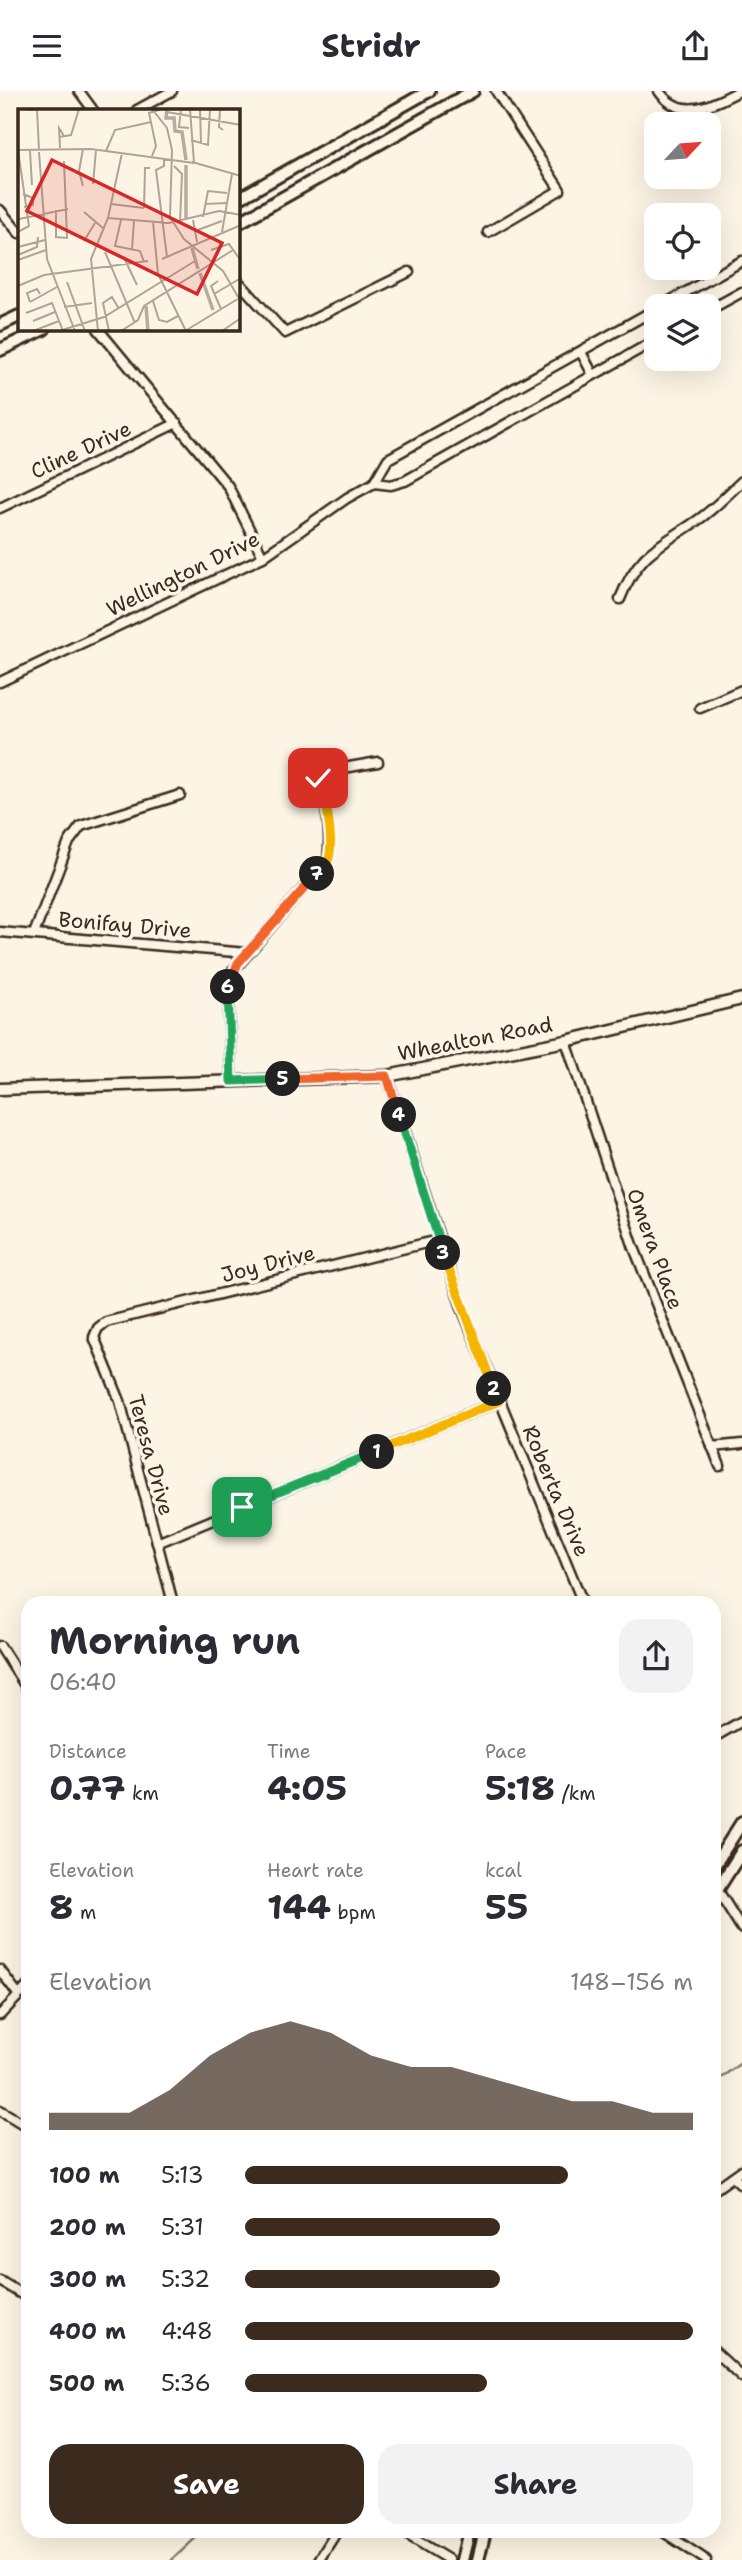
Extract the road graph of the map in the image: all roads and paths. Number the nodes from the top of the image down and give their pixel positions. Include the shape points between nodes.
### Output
1 (79, 91) edge
2 (172, 91) edge
3 (429, 91) edge
4 (472, 91) edge
5 (496, 91) edge
6 (659, 91) edge
7 (738, 91) edge
8 (92, 109) edge
9 (139, 109) edge
10 (240, 198) edge
11 (0, 210) edge
12 (240, 222) edge
13 (18, 232) edge
14 (488, 232) dead end
15 (742, 261) edge
16 (409, 272) dead end
17 (240, 283) edge
18 (742, 292) edge
19 (683, 294) edge
20 (721, 303) edge
21 (18, 316) edge
22 (644, 316) edge
23 (0, 325) edge
24 (40, 331) edge
25 (100, 331) edge
26 (644, 347) edge
27 (0, 351) edge
28 (581, 352) junction
29 (593, 375) junction
30 (177, 423) junction
31 (742, 481) edge
32 (373, 484) junction
33 (0, 508) edge
34 (262, 557) junction
35 (620, 599) dead end
36 (0, 683) edge
37 (742, 690) edge
38 (700, 708) dead end
39 (312, 762) dead end
40 (378, 762) dead end
41 (318, 778) junction
42 (180, 795) dead end
43 (0, 932) edge
44 (34, 934) junction
45 (247, 953) junction
46 (742, 999) edge
47 (566, 1041) junction
48 (387, 1076) junction
49 (231, 1081) junction
50 (0, 1089) edge
51 (438, 1240) junction
52 (106, 1322) joint
53 (499, 1401) junction
54 (742, 1444) edge
55 (712, 1447) junction
56 (720, 1466) dead end
57 (157, 1543) junction
58 (171, 1596) edge
59 (580, 1596) edge
60 (0, 1647) edge
61 (21, 1679) edge
62 (742, 1720) edge
63 (721, 1733) edge
64 (742, 1822) edge
65 (742, 1851) edge
66 (721, 1854) edge
67 (721, 1881) edge
68 (721, 1899) edge
69 (742, 1929) edge
70 (0, 1970) edge
71 (21, 1992) edge
72 (18, 1994) junction
73 (0, 2015) edge
74 (0, 2110) edge
75 (21, 2123) edge
76 (742, 2170) edge
77 (733, 2176) junction
78 (721, 2185) edge
79 (742, 2185) edge
80 (0, 2281) edge
81 (21, 2294) edge
82 (721, 2358) edge
83 (742, 2377) edge
84 (333, 2538) edge
85 (413, 2538) edge
86 (467, 2538) edge
87 (483, 2538) edge
88 (673, 2538) edge
89 (319, 2560) edge
90 (449, 2560) edge
91 (462, 2560) edge
92 (478, 2560) edge
93 (706, 2560) edge

1 - 8 street
2 - 9 street
3 - 10 main road
4 - 12 main road
5 - 14 street via 559,190
6 - 7 street via 679,107 695,110
11 - 13 street
15 - 19 street
16 - 17 street via 285,333
18 - 20 street
21 - 23 main road
22 - 28 street, Wellington Drive
24 - 27 main road
25 - 30 street
26 - 29 street, Wellington Drive
28 - 29 street
28 - 32 street, Wellington Drive via 388,459
29 - 32 street, Wellington Drive via 405,481
30 - 33 street, Cline Drive
30 - 34 street via 228,486
31 - 35 street via 699,519 649,552 631,572
32 - 34 street, Wellington Drive
34 - 36 street, Wellington Drive
37 - 38 street
39 - 41 street
40 - 41 street via 338,769
41 - 45 street via 331,841 328,860
42 - 44 street via 80,826 69,842
43 - 44 street, Bonifay Drive
44 - 45 street, Bonifay Drive
45 - 49 street via 228,982
46 - 47 street, Whealton Road
47 - 48 street, Whealton Road
47 - 55 street, Omera Place via 633,1245
48 - 49 street, Whealton Road
48 - 51 street, Roberta Drive
49 - 50 street, Whealton Road
51 - 52 street, Joy Drive
51 - 53 street, Roberta Drive
52 - 57 street, Teresa Drive via 94,1337 120,1401
53 - 57 street
53 - 59 street, Roberta Drive
54 - 55 street
55 - 56 street, Omera Place
57 - 58 street, Teresa Drive
60 - 61 street
62 - 63 street
64 - 66 main road
65 - 67 main road
68 - 69 street
70 - 72 street
71 - 72 street
72 - 73 street
74 - 75 street
76 - 77 street
77 - 78 street
77 - 79 street
80 - 81 street
82 - 83 street
84 - 89 street
85 - 90 street
86 - 91 main road
87 - 92 main road
88 - 93 street

